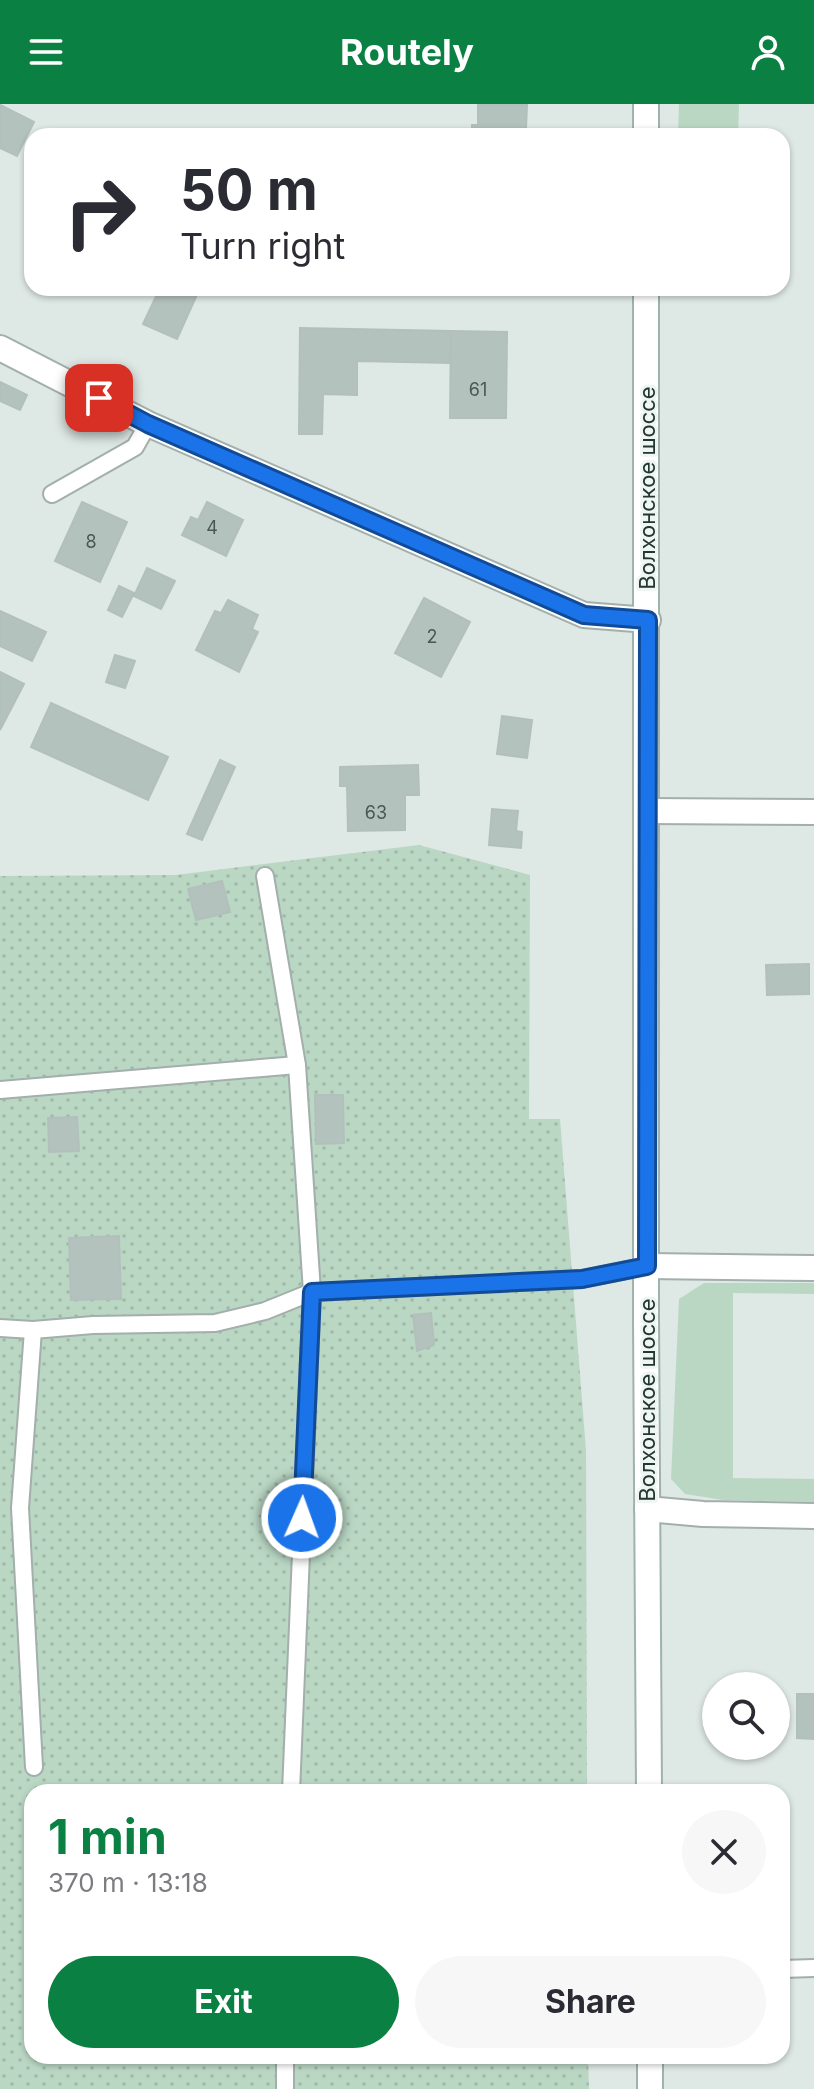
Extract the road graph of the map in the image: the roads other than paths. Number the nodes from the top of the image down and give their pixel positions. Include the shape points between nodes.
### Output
1 (646, 104) edge
2 (646, 128) edge
3 (646, 296) edge
4 (0, 348) edge
5 (148, 424) junction
6 (52, 494) dead end
7 (648, 620) junction
8 (647, 811) junction
9 (814, 812) edge
10 (265, 876) dead end
11 (297, 1065) junction
12 (0, 1090) edge
13 (647, 1266) junction
14 (814, 1268) edge
15 (312, 1292) junction
16 (0, 1328) edge
17 (33, 1330) junction
18 (647, 1509) junction
19 (814, 1516) edge
20 (34, 1767) dead end
21 (291, 1784) edge
22 (649, 1784) edge
23 (814, 1968) edge
24 (790, 1969) edge
25 (285, 2064) edge
26 (650, 2064) edge
27 (285, 2089) edge
28 (650, 2089) edge

1 - 2 main road
3 - 7 main road, Волхонское шоссе
4 - 5 main road
5 - 6 lane via 135,447
5 - 7 main road via 584,615
7 - 8 main road, Волхонское шоссе
8 - 9 main road
8 - 13 main road, Волхонское шоссе
10 - 11 lane
11 - 12 lane
11 - 15 lane
13 - 14 main road
13 - 15 lane via 582,1279
13 - 18 main road, Волхонское шоссе
15 - 17 lane via 215,1323
15 - 21 lane
16 - 17 lane
17 - 20 lane via 20,1508
18 - 19 main road
18 - 22 main road, Волхонское шоссе
23 - 24 lane
25 - 27 lane
26 - 28 main road

